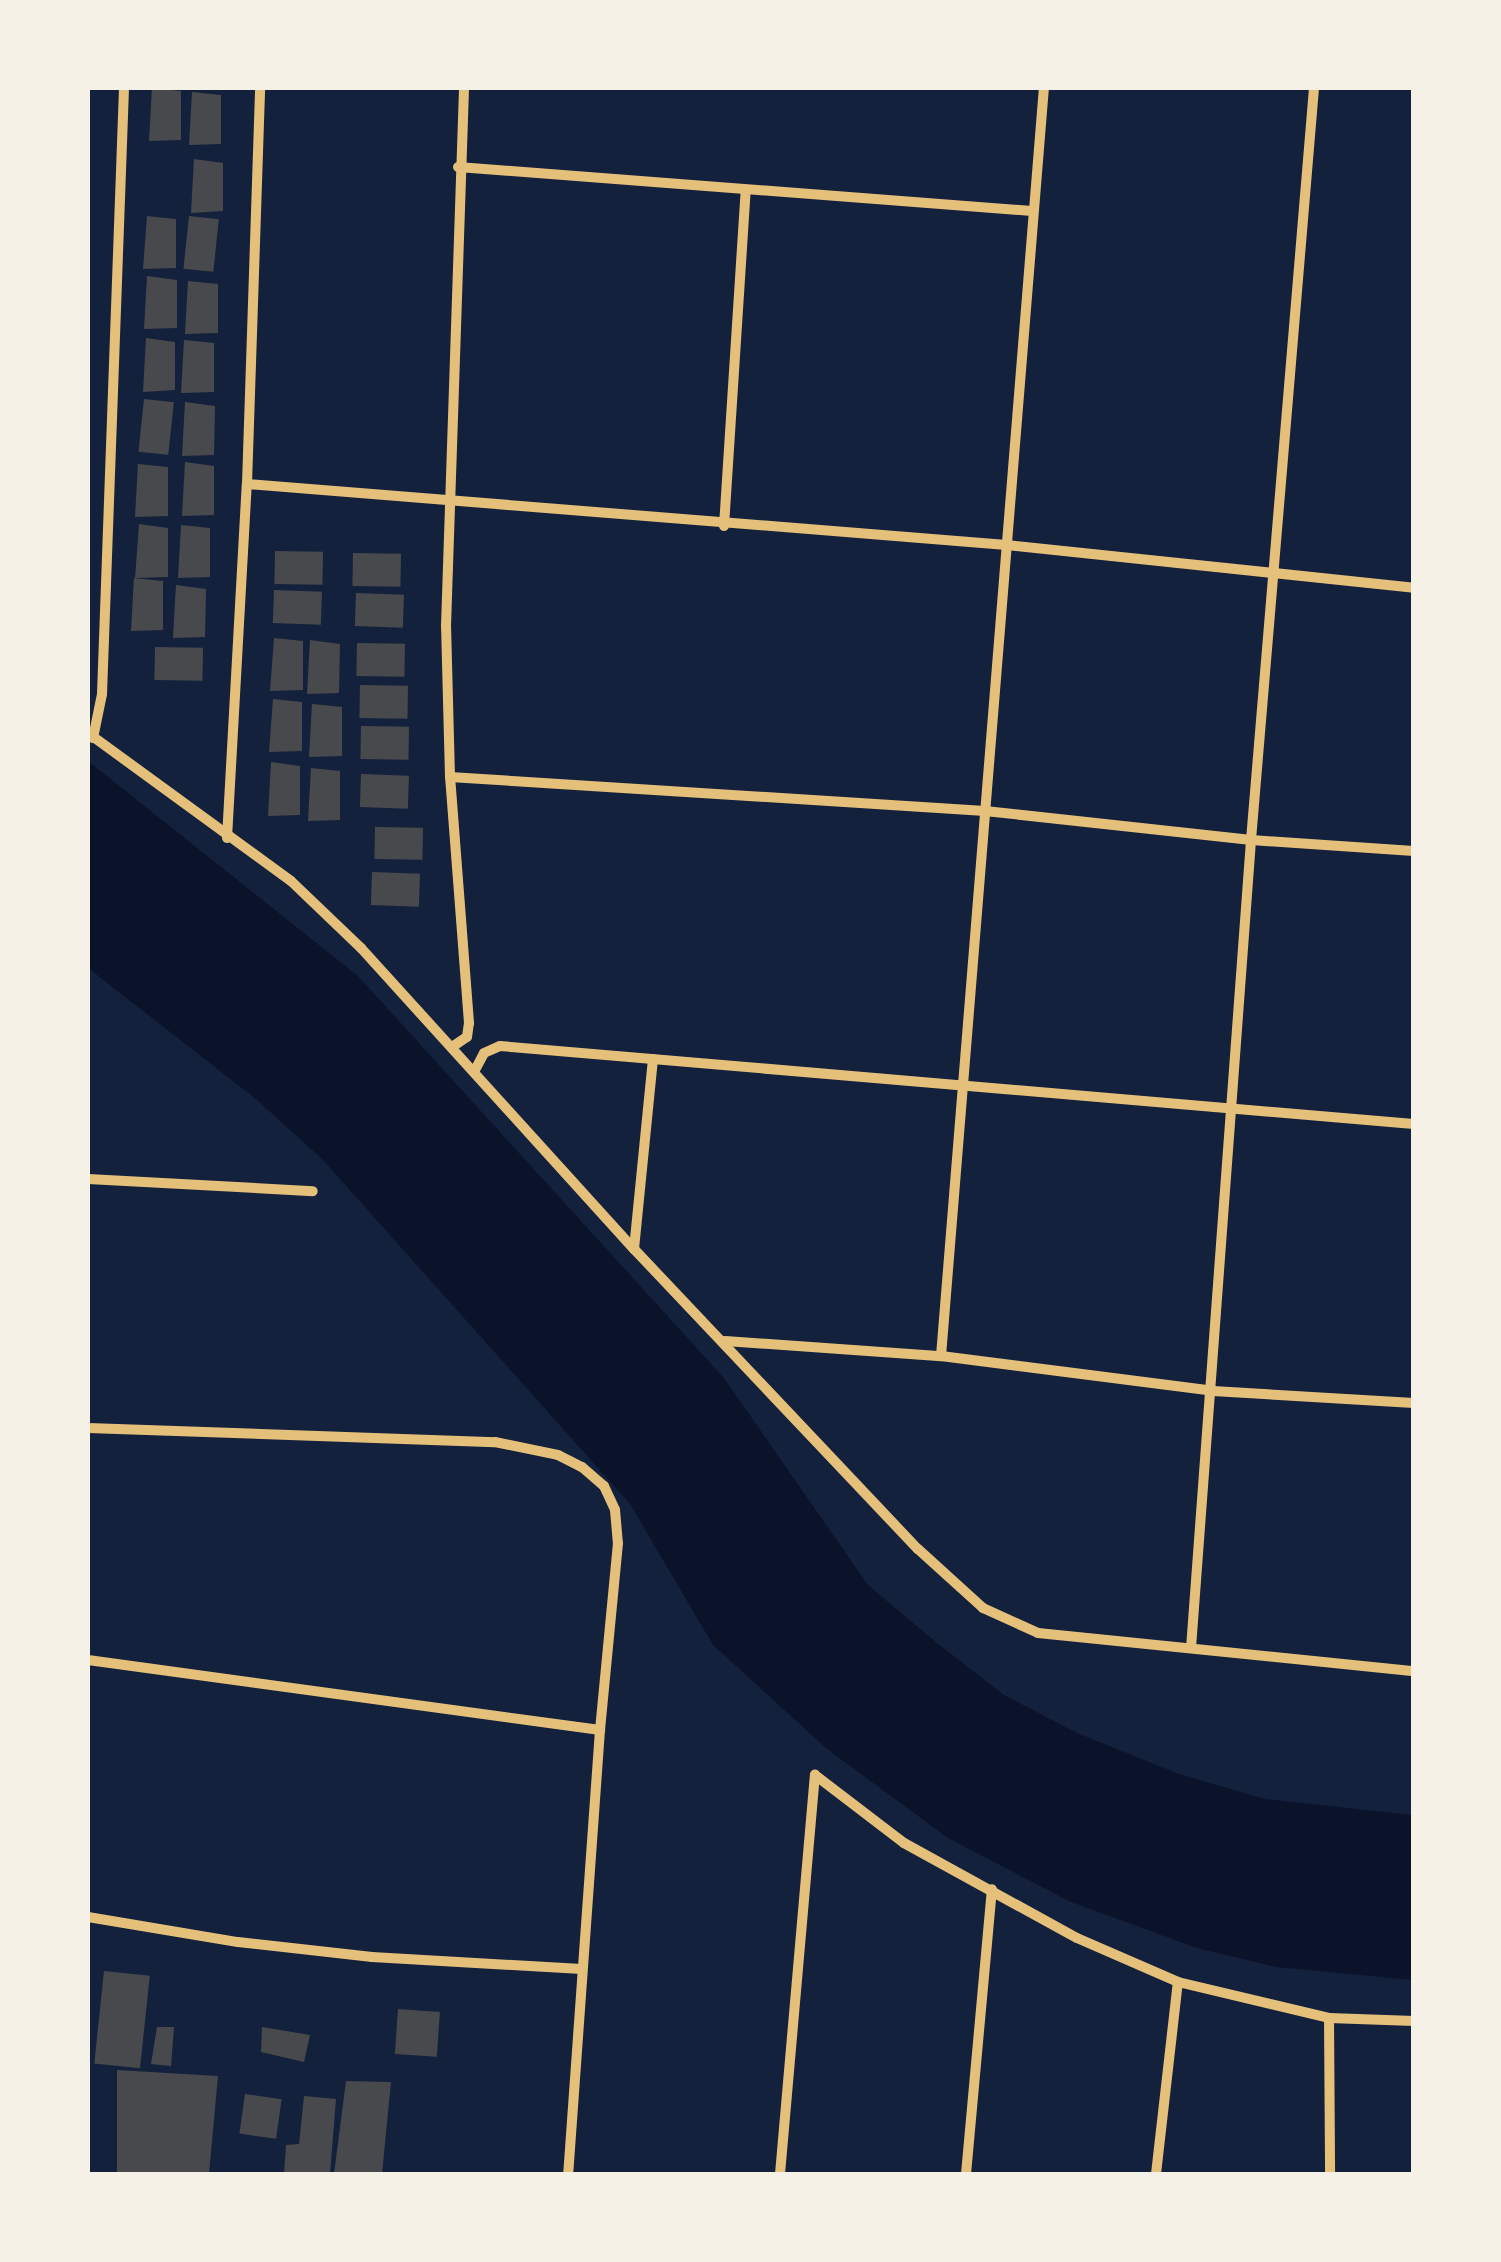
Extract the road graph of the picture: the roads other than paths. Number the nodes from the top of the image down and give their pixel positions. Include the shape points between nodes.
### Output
1 (124, 88) edge
2 (260, 88) edge
3 (464, 88) edge
4 (1044, 88) edge
5 (1314, 88) edge
6 (458, 167) junction
7 (746, 190) junction
8 (1032, 210) junction
9 (247, 484) junction
10 (449, 501) junction
11 (724, 526) junction
12 (1007, 545) junction
13 (1273, 572) junction
14 (1414, 588) edge
15 (90, 735) edge
16 (450, 777) junction
17 (984, 811) junction
18 (227, 838) junction
19 (1250, 840) junction
20 (1414, 851) edge
21 (452, 1047) junction
22 (654, 1059) junction
23 (474, 1072) junction
24 (963, 1084) junction
25 (1231, 1107) junction
26 (1414, 1124) edge
27 (88, 1179) edge
28 (312, 1191) dead end
29 (634, 1249) junction
30 (724, 1340) junction
31 (941, 1356) junction
32 (1213, 1390) junction
33 (1414, 1403) edge
34 (88, 1428) edge
35 (1191, 1648) junction
36 (88, 1660) edge
37 (1414, 1671) edge
38 (600, 1730) junction
39 (992, 1889) junction
40 (88, 1918) edge
41 (582, 1969) junction
42 (1178, 1982) junction
43 (1329, 2018) junction
44 (1414, 2021) edge
45 (568, 2174) edge
46 (780, 2174) edge
47 (966, 2174) edge
48 (1156, 2174) edge
49 (1330, 2174) edge

1 - 15 street via 102,694
2 - 9 street
3 - 6 street
4 - 8 street
5 - 13 street
6 - 7 street
6 - 10 street
7 - 8 street
7 - 11 street
8 - 12 street
9 - 10 street
9 - 18 street
10 - 11 street
10 - 16 street
11 - 12 street
12 - 13 street
12 - 17 street
13 - 14 street
13 - 19 street
15 - 18 street
16 - 17 street
16 - 21 street via 469,1023 467,1037
17 - 19 street
17 - 24 street
18 - 21 street via 305,894
19 - 20 street
19 - 25 street
21 - 23 street
22 - 23 street via 500,1046 484,1053
22 - 24 street
22 - 29 street
23 - 29 street
24 - 25 street
24 - 31 street
25 - 26 street
25 - 32 street
27 - 28 street
29 - 30 street
30 - 31 street
30 - 35 street via 918,1548 983,1608 1038,1633
31 - 32 street
32 - 33 street
32 - 35 street
34 - 38 street via 494,1442 582,1466 604,1486 616,1510
35 - 37 street
36 - 38 street
38 - 41 street
39 - 42 street via 1077,1938
39 - 46 street via 904,1843 815,1776
39 - 47 street
40 - 41 street via 353,1955
41 - 45 street
42 - 43 street
42 - 48 street
43 - 44 street
43 - 49 street

